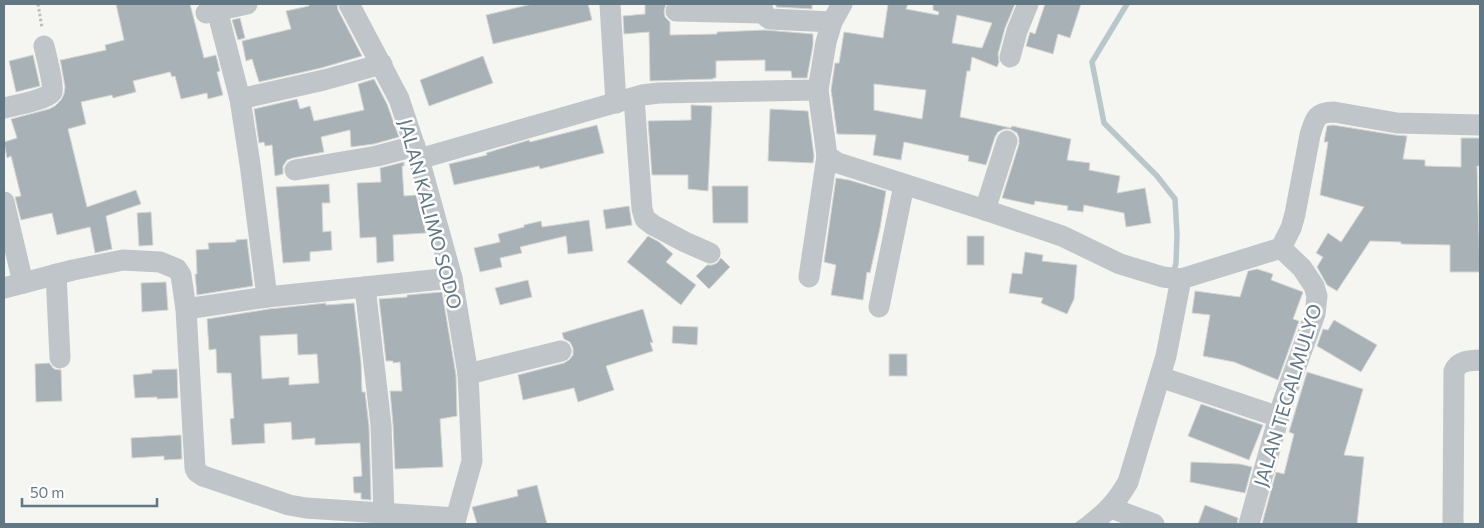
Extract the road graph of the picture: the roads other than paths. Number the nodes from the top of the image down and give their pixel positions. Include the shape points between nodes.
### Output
1 (247, 4) edge
2 (349, 4) edge
3 (610, 4) edge
4 (1028, 4) edge
5 (763, 8) edge
6 (676, 11) dead end
7 (837, 13) edge
8 (44, 46) road end
9 (1010, 57) dead end
10 (382, 64) junction
11 (818, 90) junction
12 (638, 97) junction
13 (240, 99) junction
14 (4, 108) edge
15 (1480, 125) edge
16 (1006, 141) dead end
17 (417, 153) junction
18 (828, 156) junction
19 (294, 170) dead end
20 (904, 185) junction
21 (4, 202) edge
22 (985, 210) junction
23 (1281, 248) junction
24 (710, 253) dead end
25 (56, 274) junction
26 (809, 277) dead end
27 (452, 278) junction
28 (1173, 278) junction
29 (13, 285) edge
30 (365, 287) junction
31 (267, 297) junction
32 (879, 307) dead end
33 (186, 309) junction
34 (561, 351) dead end
35 (60, 358) dead end
36 (1480, 360) edge
37 (468, 374) junction
38 (1160, 377) junction
39 (1279, 417) junction
40 (1111, 508) junction
41 (384, 513) junction
42 (455, 521) edge
43 (1090, 524) edge
44 (1154, 524) edge
45 (1249, 524) edge
46 (1453, 524) edge

1 - 13 street via 212,11
2 - 10 street, JALAN KALIMO SODO
3 - 12 street
4 - 9 street
5 - 6 street
5 - 7 street via 770,19
7 - 11 street via 826,42
8 - 14 street via 52,92 42,98
10 - 13 street
10 - 17 street, JALAN KALIMO SODO via 399,99
11 - 12 street
11 - 18 street
12 - 17 street
12 - 24 street via 645,219
13 - 31 street
15 - 23 street via 1397,123 1334,112 1319,114 1310,135 1291,228
16 - 22 street
17 - 19 street
17 - 27 street, JALAN KALIMO SODO
18 - 20 street via 838,163
18 - 26 street
20 - 22 street
20 - 32 street
21 - 29 street
22 - 28 street via 1062,236 1120,264
23 - 28 street
23 - 39 street, JALAN TEGALMULYO via 1302,268 1317,296 1315,314
25 - 29 street
25 - 33 street via 123,260 160,262 177,269 181,275
25 - 35 street
27 - 30 street
27 - 37 street, JALAN KALIMO SODO
28 - 38 street via 1166,356
30 - 31 street
30 - 41 street via 381,426
31 - 33 street
33 - 41 street via 194,468 197,472 289,505
34 - 37 street
36 - 46 street via 1463,362 1454,371
37 - 42 street, JALAN KALIMO SODO via 472,461
38 - 39 street
38 - 40 street via 1128,482
39 - 45 street, JALAN TEGALMULYO
40 - 43 street
40 - 44 street
41 - 42 street

